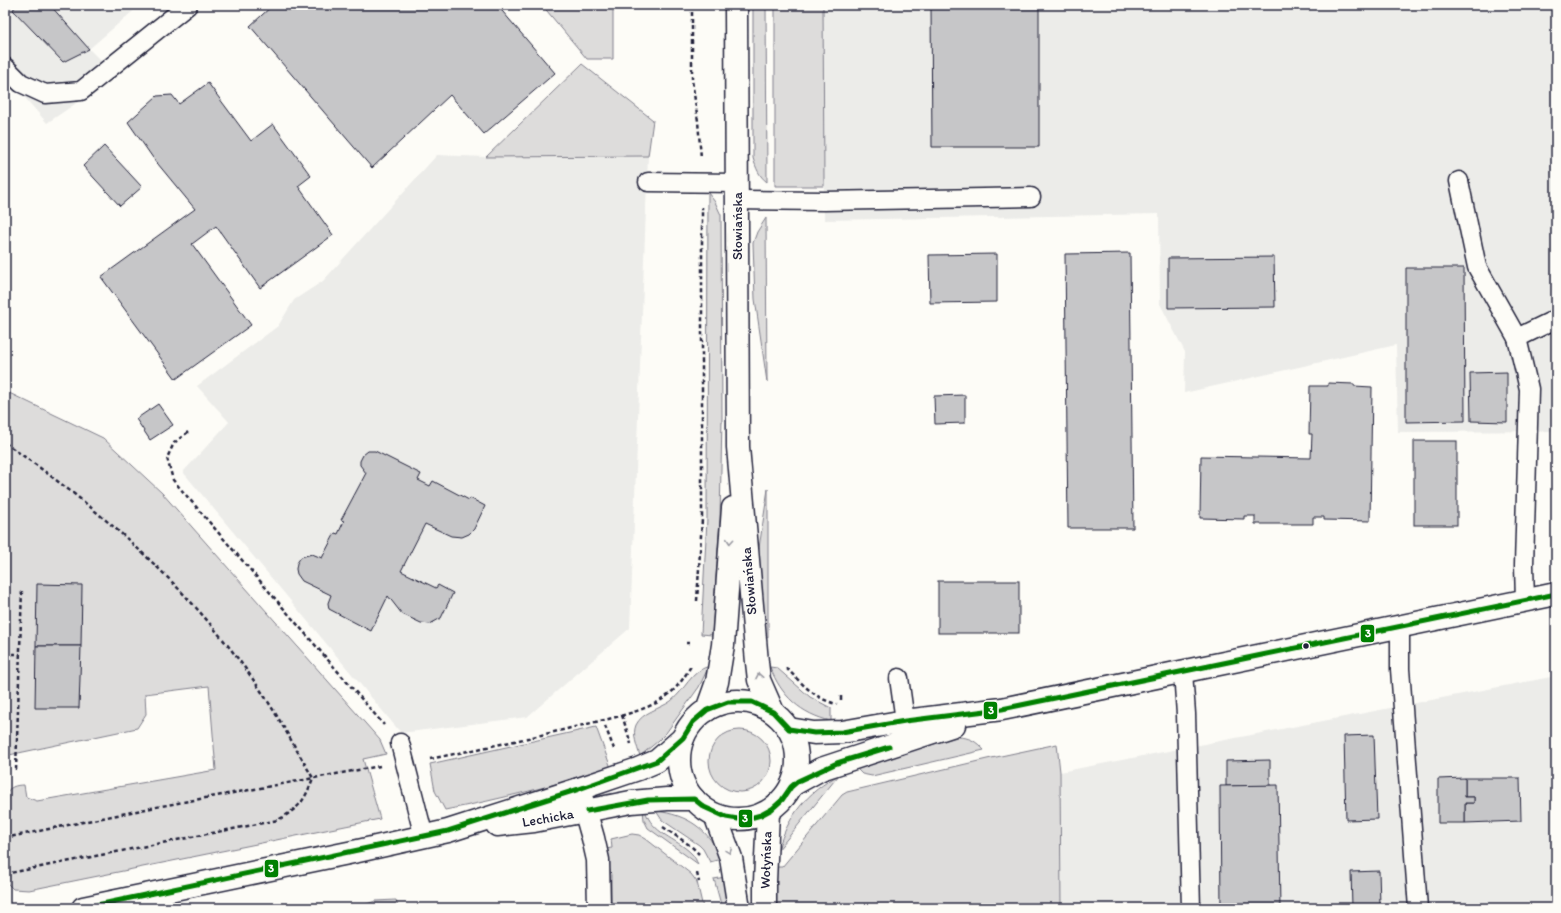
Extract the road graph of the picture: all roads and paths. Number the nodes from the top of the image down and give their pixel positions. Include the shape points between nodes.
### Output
1 (188, 5) edge
2 (692, 5) edge
3 (736, 5) edge
4 (5, 67) edge
5 (702, 159) dead end
6 (1459, 181) dead end
7 (648, 182) dead end
8 (736, 191) junction
9 (1031, 197) dead end
10 (702, 206) dead end
11 (1556, 319) edge
12 (1517, 338) junction
13 (188, 432) dead end
14 (5, 443) edge
15 (738, 447) junction
16 (22, 589) dead end
17 (1556, 594) edge
18 (1525, 601) junction
19 (697, 603) dead end
20 (1400, 626) junction
21 (5, 654) edge
22 (20, 654) junction
23 (782, 664) dead end
24 (691, 666) dead end
25 (1183, 672) junction
26 (899, 678) dead end
27 (841, 696) dead end
28 (841, 700) dead end
29 (841, 705) dead end
30 (707, 710) junction
31 (773, 712) junction
32 (622, 715) junction
33 (605, 726) dead end
34 (789, 729) junction
35 (907, 731) junction
36 (683, 738) junction
37 (400, 743) joint
38 (615, 751) dead end
39 (633, 751) dead end
40 (406, 762) junction
41 (16, 770) dead end
42 (313, 778) junction
43 (792, 784) junction
44 (579, 789) junction
45 (694, 799) junction
46 (586, 811) junction
47 (768, 812) junction
48 (715, 815) junction
49 (658, 824) dead end
50 (448, 831) junction
51 (424, 837) junction
52 (5, 838) edge
53 (702, 858) dead end
54 (697, 873) dead end
55 (5, 874) edge
56 (699, 882) dead end
57 (83, 908) edge
58 (598, 908) edge
59 (740, 908) edge
60 (766, 908) edge
61 (1191, 908) edge
62 (1418, 908) edge

1 - 4 lane via 81,91 45,94 21,83
2 - 5 path via 692,80
3 - 8 street, Słowiańska
6 - 12 lane via 1477,267
7 - 8 lane
8 - 9 lane via 824,201
8 - 15 street, Słowiańska
10 - 19 path via 702,518
11 - 12 lane
12 - 18 lane via 1529,388
13 - 37 path via 174,443 168,458 173,480
14 - 42 path via 75,494 131,542 193,603 265,697
15 -> 30 street, Słowiańska via 723,645 717,682
31 -> 15 street, Słowiańska via 759,680
16 - 22 path
17 - 18 street
18 - 20 street
20 - 25 street
20 - 62 lane via 1400,668
21 - 22 path
22 - 41 path
23 - 29 path via 814,694 828,702
24 - 32 path via 664,699
25 - 35 street
25 - 61 lane
26 - 35 lane
27 - 28 path
30 - 31 street via 728,702 752,702
30 - 36 street via 693,722
31 - 34 street
32 - 39 path
32 - 40 path via 504,744 429,760
33 - 38 path
34 - 35 street via 814,733
34 - 43 street via 796,747 797,766
35 - 43 street
36 - 44 street, Lechicka via 657,761
36 - 45 street via 679,754 680,770 685,786
37 - 40 lane
40 - 42 path
40 - 51 lane
42 - 52 path
42 - 55 path via 302,802 278,820
43 - 47 street via 782,800
44 - 46 street
44 - 50 street, Lechicka
45 - 46 street, Lechicka via 642,801
45 - 48 street
46 - 50 street, Lechicka via 534,821
46 - 58 street via 598,860
47 - 48 street via 739,819
47 - 60 street, Wołyńska
48 -> 59 street, Wołyńska via 731,858
49 - 53 path via 691,846
50 - 51 street, Lechicka
51 - 57 street, Lechicka
54 - 56 path

